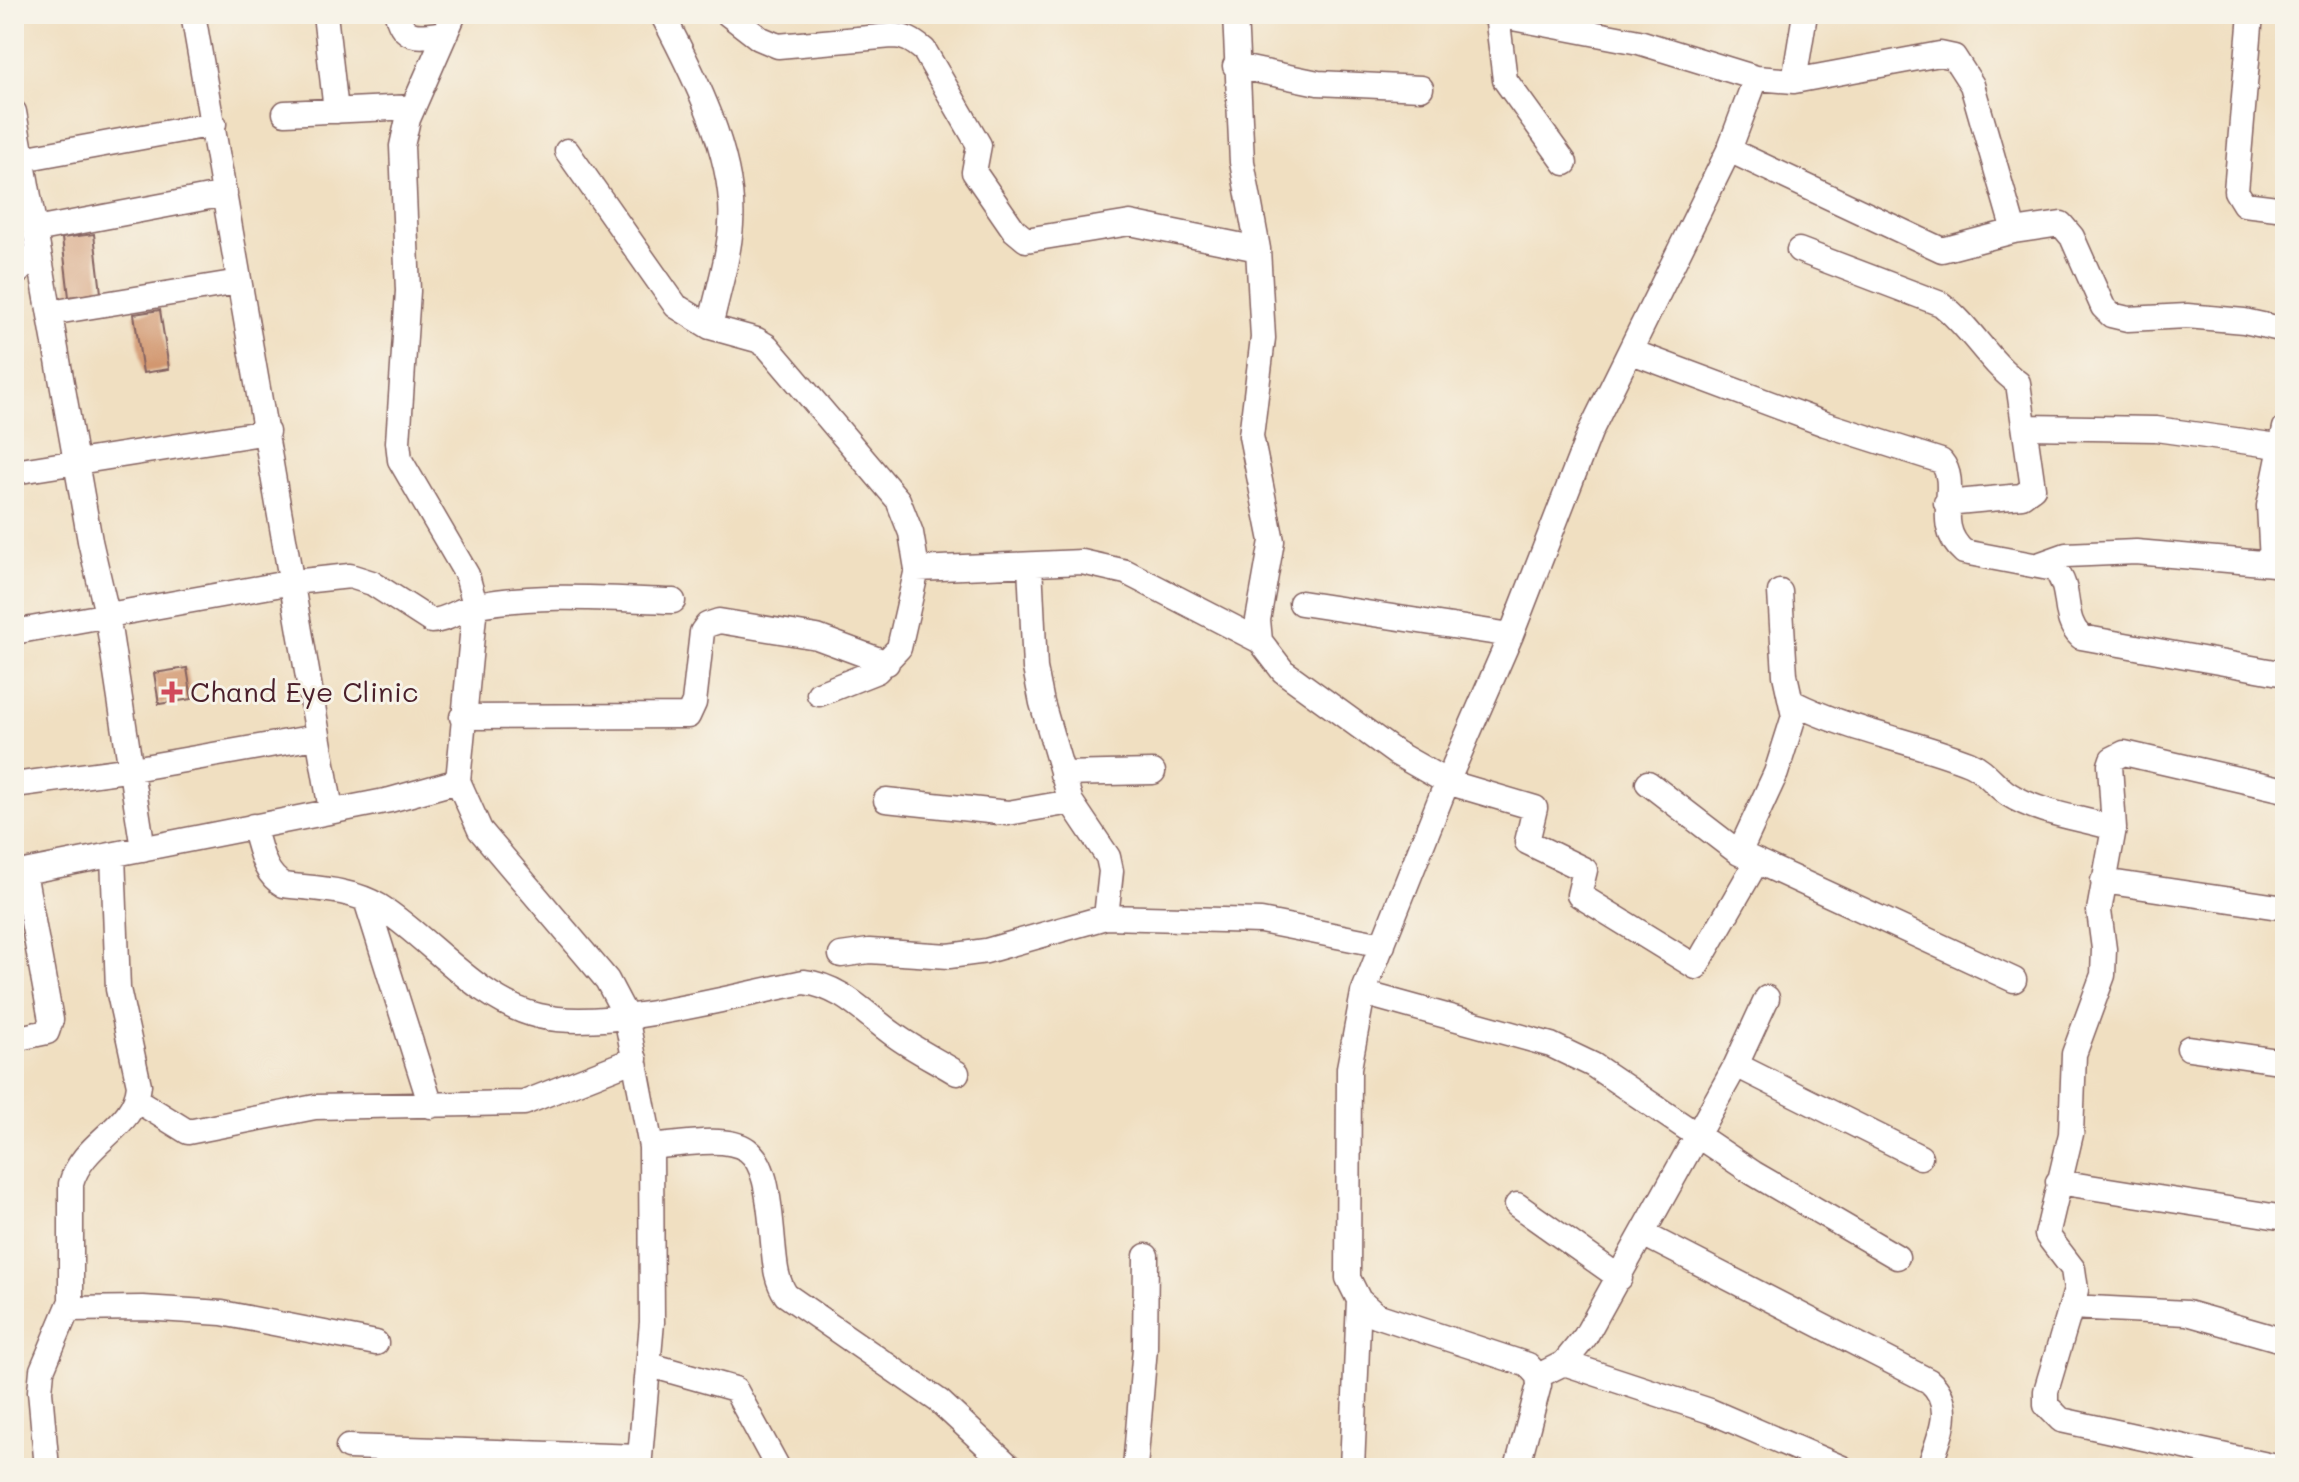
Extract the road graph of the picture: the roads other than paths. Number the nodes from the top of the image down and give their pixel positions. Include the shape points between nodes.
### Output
1 (193, 14) edge
2 (325, 14) edge
3 (397, 14) edge
4 (662, 14) edge
5 (728, 14) edge
6 (1235, 14) edge
7 (1805, 14) edge
8 (2251, 14) edge
9 (1495, 15) edge
10 (450, 23) edge
11 (1235, 66) junction
12 (1756, 78) junction
13 (1794, 81) junction
14 (1421, 88) dead end
15 (413, 107) junction
16 (336, 111) junction
17 (14, 112) edge
18 (285, 113) dead end
19 (214, 124) junction
20 (1729, 150) junction
21 (567, 151) dead end
22 (22, 159) junction
23 (1565, 163) dead end
24 (225, 194) junction
25 (2285, 209) edge
26 (2014, 231) junction
27 (36, 240) junction
28 (1258, 249) junction
29 (1799, 250) dead end
30 (14, 276) edge
31 (239, 282) junction
32 (50, 313) junction
33 (710, 327) junction
34 (2285, 330) edge
35 (1632, 352) junction
36 (2026, 427) junction
37 (267, 432) junction
38 (2283, 440) edge
39 (78, 462) junction
40 (14, 472) edge
41 (1946, 503) junction
42 (2279, 564) edge
43 (1030, 565) junction
44 (2038, 565) junction
45 (917, 569) junction
46 (293, 582) junction
47 (1780, 592) dead end
48 (673, 601) dead end
49 (1301, 603) dead end
50 (475, 605) junction
51 (107, 614) junction
52 (14, 632) edge
53 (1511, 635) junction
54 (1260, 641) junction
55 (887, 663) junction
56 (2285, 674) edge
57 (819, 694) dead end
58 (1794, 703) junction
59 (462, 717) junction
60 (316, 737) junction
61 (133, 769) junction
62 (1153, 772) dead end
63 (1062, 774) junction
64 (458, 781) junction
65 (1447, 782) junction
66 (1648, 783) dead end
67 (14, 785) edge
68 (2285, 790) edge
69 (886, 800) dead end
70 (1071, 802) junction
71 (331, 810) junction
72 (253, 826) junction
73 (2114, 828) junction
74 (143, 849) junction
75 (113, 855) junction
76 (1748, 857) junction
77 (19, 873) edge
78 (2103, 881) junction
79 (366, 900) junction
80 (2285, 908) edge
81 (1106, 917) junction
82 (1383, 945) junction
83 (841, 955) dead end
84 (2014, 980) dead end
85 (1363, 993) junction
86 (1767, 998) dead end
87 (626, 1016) junction
88 (14, 1039) edge
89 (2189, 1048) dead end
90 (635, 1059) junction
91 (2285, 1062) edge
92 (1736, 1065) junction
93 (957, 1073) dead end
94 (138, 1101) junction
95 (431, 1106) junction
96 (1697, 1136) junction
97 (651, 1147) junction
98 (1920, 1157) dead end
99 (2058, 1182) junction
100 (1517, 1205) dead end
101 (2285, 1218) edge
102 (1643, 1234) junction
103 (1146, 1256) dead end
104 (1897, 1257) dead end
105 (1620, 1278) junction
106 (1359, 1300) junction
107 (2071, 1307) junction
108 (69, 1309) junction
109 (2285, 1341) edge
110 (376, 1343) dead end
111 (1564, 1363) junction
112 (650, 1365) junction
113 (1538, 1376) junction
114 (348, 1447) dead end
115 (639, 1463) edge
116 (47, 1468) edge
117 (778, 1468) edge
118 (1011, 1468) edge
119 (1135, 1468) edge
120 (1352, 1468) edge
121 (1517, 1468) edge
122 (1842, 1468) edge
123 (1929, 1468) edge
124 (2281, 1468) edge

1 - 19 street
2 - 16 street
3 - 10 street via 410,36
4 - 33 street via 697,83 730,189 731,227
5 - 28 street via 778,46 892,36 915,43 979,145 974,172 1026,240 1130,223
6 - 11 street
7 - 13 street
8 - 25 street via 2236,191 2244,204
9 - 12 street via 1650,45
9 - 23 street via 1505,80
10 - 15 street
11 - 14 street via 1318,83
11 - 28 street via 1242,162
12 - 13 street
12 - 20 street
13 - 26 street via 1940,54 1954,57 1972,85
15 - 16 street
15 - 50 street via 402,146 408,291 399,451 405,475 467,575
16 - 18 street
17 - 22 street
19 - 22 street
19 - 24 street
20 - 26 street via 1942,250
20 - 35 street
21 - 33 street via 665,294
22 - 27 street
24 - 27 street
24 - 31 street
26 - 34 street via 2053,223 2068,229 2111,315 2221,318
27 - 30 street
27 - 32 street
28 - 54 street via 1263,362 1251,436 1272,541 1258,620
29 - 36 street via 1952,312 1999,370 2018,383
31 - 32 street
31 - 37 street
32 - 39 street
33 - 45 street via 767,346 886,485 905,515
35 - 41 street via 1941,461 1949,475
35 - 53 street via 1590,432
36 - 38 street via 2156,429
36 - 41 street via 2035,482 2030,493
37 - 39 street
37 - 46 street
38 - 42 street via 2269,506
39 - 40 street
39 - 51 street
41 - 44 street via 1951,537 1964,552
42 - 44 street via 2136,552 2066,555
43 - 45 street
43 - 54 street via 1082,562 1126,572
43 - 63 street via 1035,668
44 - 56 street via 2062,576 2069,620 2081,637
45 - 55 street via 906,629
46 - 50 street via 362,578 431,621
46 - 51 street
46 - 60 street
47 - 58 street via 1786,679
48 - 50 street via 563,597
49 - 53 street
50 - 59 street
51 - 52 street
51 - 61 street
53 - 65 street
54 - 65 street via 1283,671 1396,753
55 - 57 street
55 - 59 street via 817,637 719,621 702,632 688,716
58 - 73 street via 1848,727 1977,766 2021,800
58 - 76 street via 1786,746
59 - 64 street
60 - 61 street
60 - 71 street
61 - 67 street
61 - 74 street
62 - 63 street
63 - 70 street
64 - 71 street
64 - 87 street via 480,830 607,980
65 - 76 street via 1535,808 1527,842 1585,870 1579,895 1696,967
65 - 82 street
66 - 76 street
68 - 73 street via 2119,754 2110,765
69 - 70 street via 1008,813
70 - 81 street via 1108,857
71 - 72 street
72 - 74 street
72 - 79 street via 267,871 275,880
73 - 78 street
74 - 75 street
75 - 77 street
75 - 94 street via 118,989
76 - 84 street
77 - 88 street via 51,1020 47,1032
78 - 80 street
78 - 99 street via 2103,975 2074,1054 2071,1134
79 - 87 street via 521,1010 564,1020
79 - 95 street
81 - 82 street via 1261,921
81 - 83 street via 986,951
82 - 85 street
85 - 96 street via 1551,1045 1593,1065
85 - 106 street via 1349,1068 1347,1154 1348,1278
86 - 92 street
87 - 90 street
87 - 93 street via 804,982 821,984
89 - 91 street
90 - 95 street via 524,1103
90 - 97 street
92 - 96 street
92 - 98 street
94 - 95 street via 188,1132 315,1107
94 - 108 street via 76,1166 71,1184 74,1279
96 - 102 street
96 - 104 street
97 - 112 street
97 - 118 street via 730,1141 753,1153 769,1186 776,1276 786,1295 939,1401
99 - 101 street
99 - 107 street via 2047,1235 2073,1269 2076,1290
100 - 105 street
102 - 105 street
102 - 123 street via 1929,1381 1944,1397 1946,1408
103 - 119 street
105 - 111 street
106 - 113 street via 1376,1315 1518,1360
106 - 120 street
107 - 109 street via 2187,1313
107 - 124 street via 2046,1391 2051,1414
108 - 110 street via 222,1313
108 - 116 street via 42,1370
111 - 113 street
111 - 122 street via 1710,1411
112 - 115 street
112 - 117 street via 735,1389
113 - 121 street
114 - 115 street

